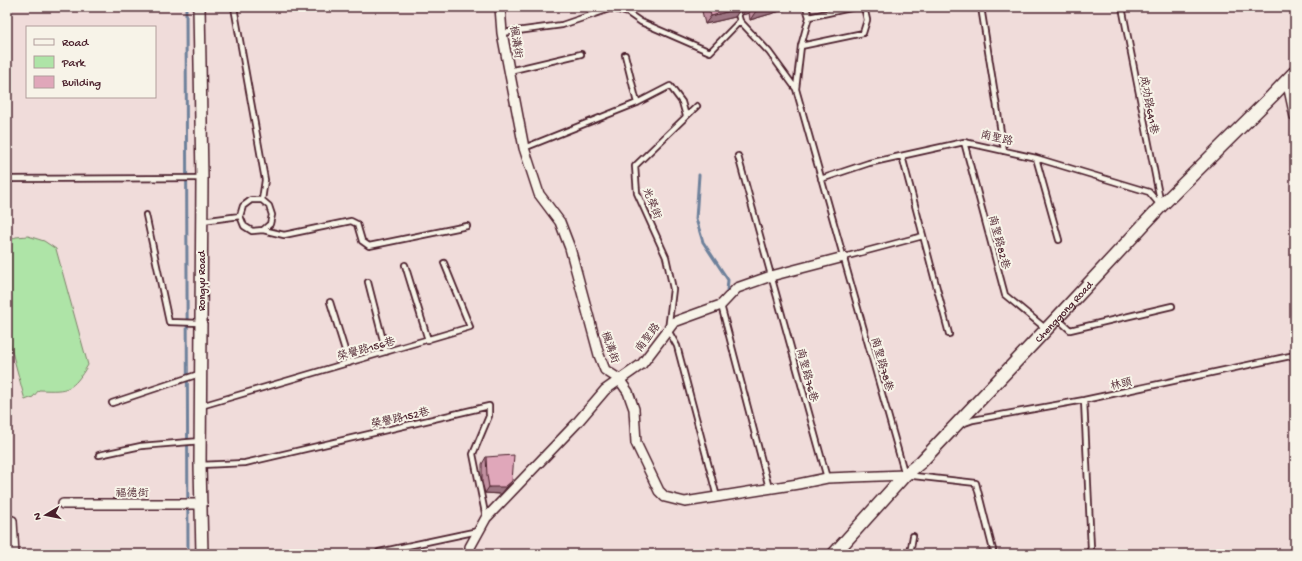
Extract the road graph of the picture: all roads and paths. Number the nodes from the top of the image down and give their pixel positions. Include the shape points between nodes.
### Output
1 (199, 7) edge
2 (234, 7) edge
3 (500, 7) edge
4 (736, 7) edge
5 (806, 7) edge
6 (855, 7) edge
7 (864, 7) edge
8 (981, 7) edge
9 (1122, 7) edge
10 (809, 17) junction
11 (740, 21) junction
12 (502, 33) junction
13 (801, 46) junction
14 (582, 54) dead end
15 (625, 55) dead end
16 (509, 71) junction
17 (1291, 76) edge
18 (796, 89) junction
19 (637, 103) junction
20 (697, 106) dead end
21 (686, 116) junction
22 (1295, 117) edge
23 (964, 142) junction
24 (524, 148) junction
25 (1004, 151) junction
26 (738, 156) dead end
27 (902, 156) junction
28 (1036, 158) junction
29 (202, 178) junction
30 (7, 179) edge
31 (821, 179) junction
32 (262, 200) junction
33 (1161, 206) junction
34 (146, 215) dead end
35 (240, 216) junction
36 (201, 221) junction
37 (466, 226) dead end
38 (263, 230) junction
39 (924, 236) junction
40 (1059, 240) dead end
41 (844, 257) junction
42 (444, 263) dead end
43 (405, 265) dead end
44 (771, 276) junction
45 (368, 282) dead end
46 (330, 302) dead end
47 (721, 305) junction
48 (1172, 306) dead end
49 (1057, 318) junction
50 (201, 323) junction
51 (1046, 329) junction
52 (668, 330) junction
53 (949, 334) dead end
54 (428, 340) junction
55 (386, 352) junction
56 (1295, 355) edge
57 (349, 363) junction
58 (201, 374) junction
59 (619, 380) junction
60 (1084, 400) junction
61 (112, 403) dead end
62 (201, 406) junction
63 (952, 428) junction
64 (201, 441) junction
65 (99, 455) dead end
66 (200, 465) junction
67 (905, 475) junction
68 (827, 478) junction
69 (769, 488) junction
70 (717, 497) junction
71 (63, 504) dead end
72 (202, 504) junction
73 (486, 518) junction
74 (7, 520) edge
75 (479, 531) junction
76 (913, 536) dead end
77 (14, 554) edge
78 (202, 554) edge
79 (379, 554) edge
80 (471, 554) edge
81 (834, 554) edge
82 (910, 554) edge
83 (994, 554) edge
84 (1088, 554) edge

1 - 29 street, Rongyu Road
2 - 32 lane via 265,180
3 - 12 street, 楓溝街
4 - 11 lane
5 - 10 lane
6 - 10 lane
7 - 13 lane via 867,20 863,33
8 - 25 lane
9 - 33 lane, 成功路641巷
10 - 13 lane
11 - 12 lane via 710,52 612,8 562,25
11 - 18 lane via 769,52
12 - 16 street, 楓溝街
13 - 18 lane
14 - 16 lane
15 - 19 lane
16 - 24 street, 楓溝街
17 - 22 street
17 - 33 main road, Chenggong Road
18 - 31 lane, 南聖路78巷
19 - 21 lane via 670,86 682,102
19 - 24 lane
20 - 21 lane, 光榮街
21 - 52 lane, 光榮街 via 635,166 637,193 666,257 673,289
23 - 25 lane, 南聖路
23 - 27 lane, 南聖路
23 - 51 lane, 南聖路82巷 via 1005,295
24 - 59 street, 楓溝街 via 538,194 560,222 570,248 605,370
25 - 28 lane, 南聖路
26 - 44 lane, 南聖路76巷
27 - 31 lane, 南聖路 via 869,163
27 - 39 lane
28 - 33 lane, 南聖路 via 1149,192
28 - 40 lane
29 - 30 lane
29 - 36 street, Rongyu Road
31 - 41 lane, 南聖路78巷
32 - 35 lane via 251,200 243,206
32 - 38 lane via 269,206 272,215 270,224
33 - 49 main road, Chenggong Road
34 - 50 lane via 169,322
35 - 36 lane
35 - 38 lane via 244,226 252,231
36 - 50 street, Rongyu Road
37 - 38 lane via 369,246 362,241 358,224 351,221 284,235
39 - 41 lane
39 - 53 lane
41 - 44 street, 南聖路
41 - 67 lane, 南聖路78巷
42 - 54 lane, 榮譽路156巷 via 470,327
43 - 54 lane
44 - 47 street, 南聖路 via 737,288
44 - 68 lane, 南聖路76巷
45 - 55 lane
46 - 57 lane
47 - 52 street, 南聖路 via 674,322
47 - 69 lane
48 - 49 lane via 1070,330
49 - 51 main road, Chenggong Road
50 - 58 street, Rongyu Road
51 - 63 main road, Chenggong Road
52 - 59 street, 南聖路 via 642,364
52 - 70 lane via 677,346
54 - 55 lane, 榮譽路156巷
55 - 57 lane, 榮譽路156巷
56 - 60 lane, 林頭
57 - 62 lane, 榮譽路156巷
58 - 61 lane
58 - 62 street, Rongyu Road
59 - 70 street, 楓溝街 via 628,392 634,410 636,443 658,491 665,497 685,502
59 - 73 street, 南聖路 via 605,390
60 - 63 lane, 林頭 via 973,420
60 - 84 lane via 1091,548
62 - 64 street, Rongyu Road
63 - 67 main road, Chenggong Road
64 - 65 lane via 141,446
64 - 66 street, Rongyu Road
66 - 72 street, Rongyu Road
66 - 73 lane, 榮譽路152巷 via 244,463 489,406 489,416 473,454
67 - 68 street, 楓溝街
67 - 81 main road, Chenggong Road
67 - 83 lane via 976,483
68 - 69 street, 楓溝街
69 - 70 street, 楓溝街
71 - 72 street, 福德街
72 - 78 street, Rongyu Road
73 - 75 street, 南聖路
74 - 77 street via 12,521
75 - 79 lane
75 - 80 street, 南聖路 via 470,547
76 - 82 lane

